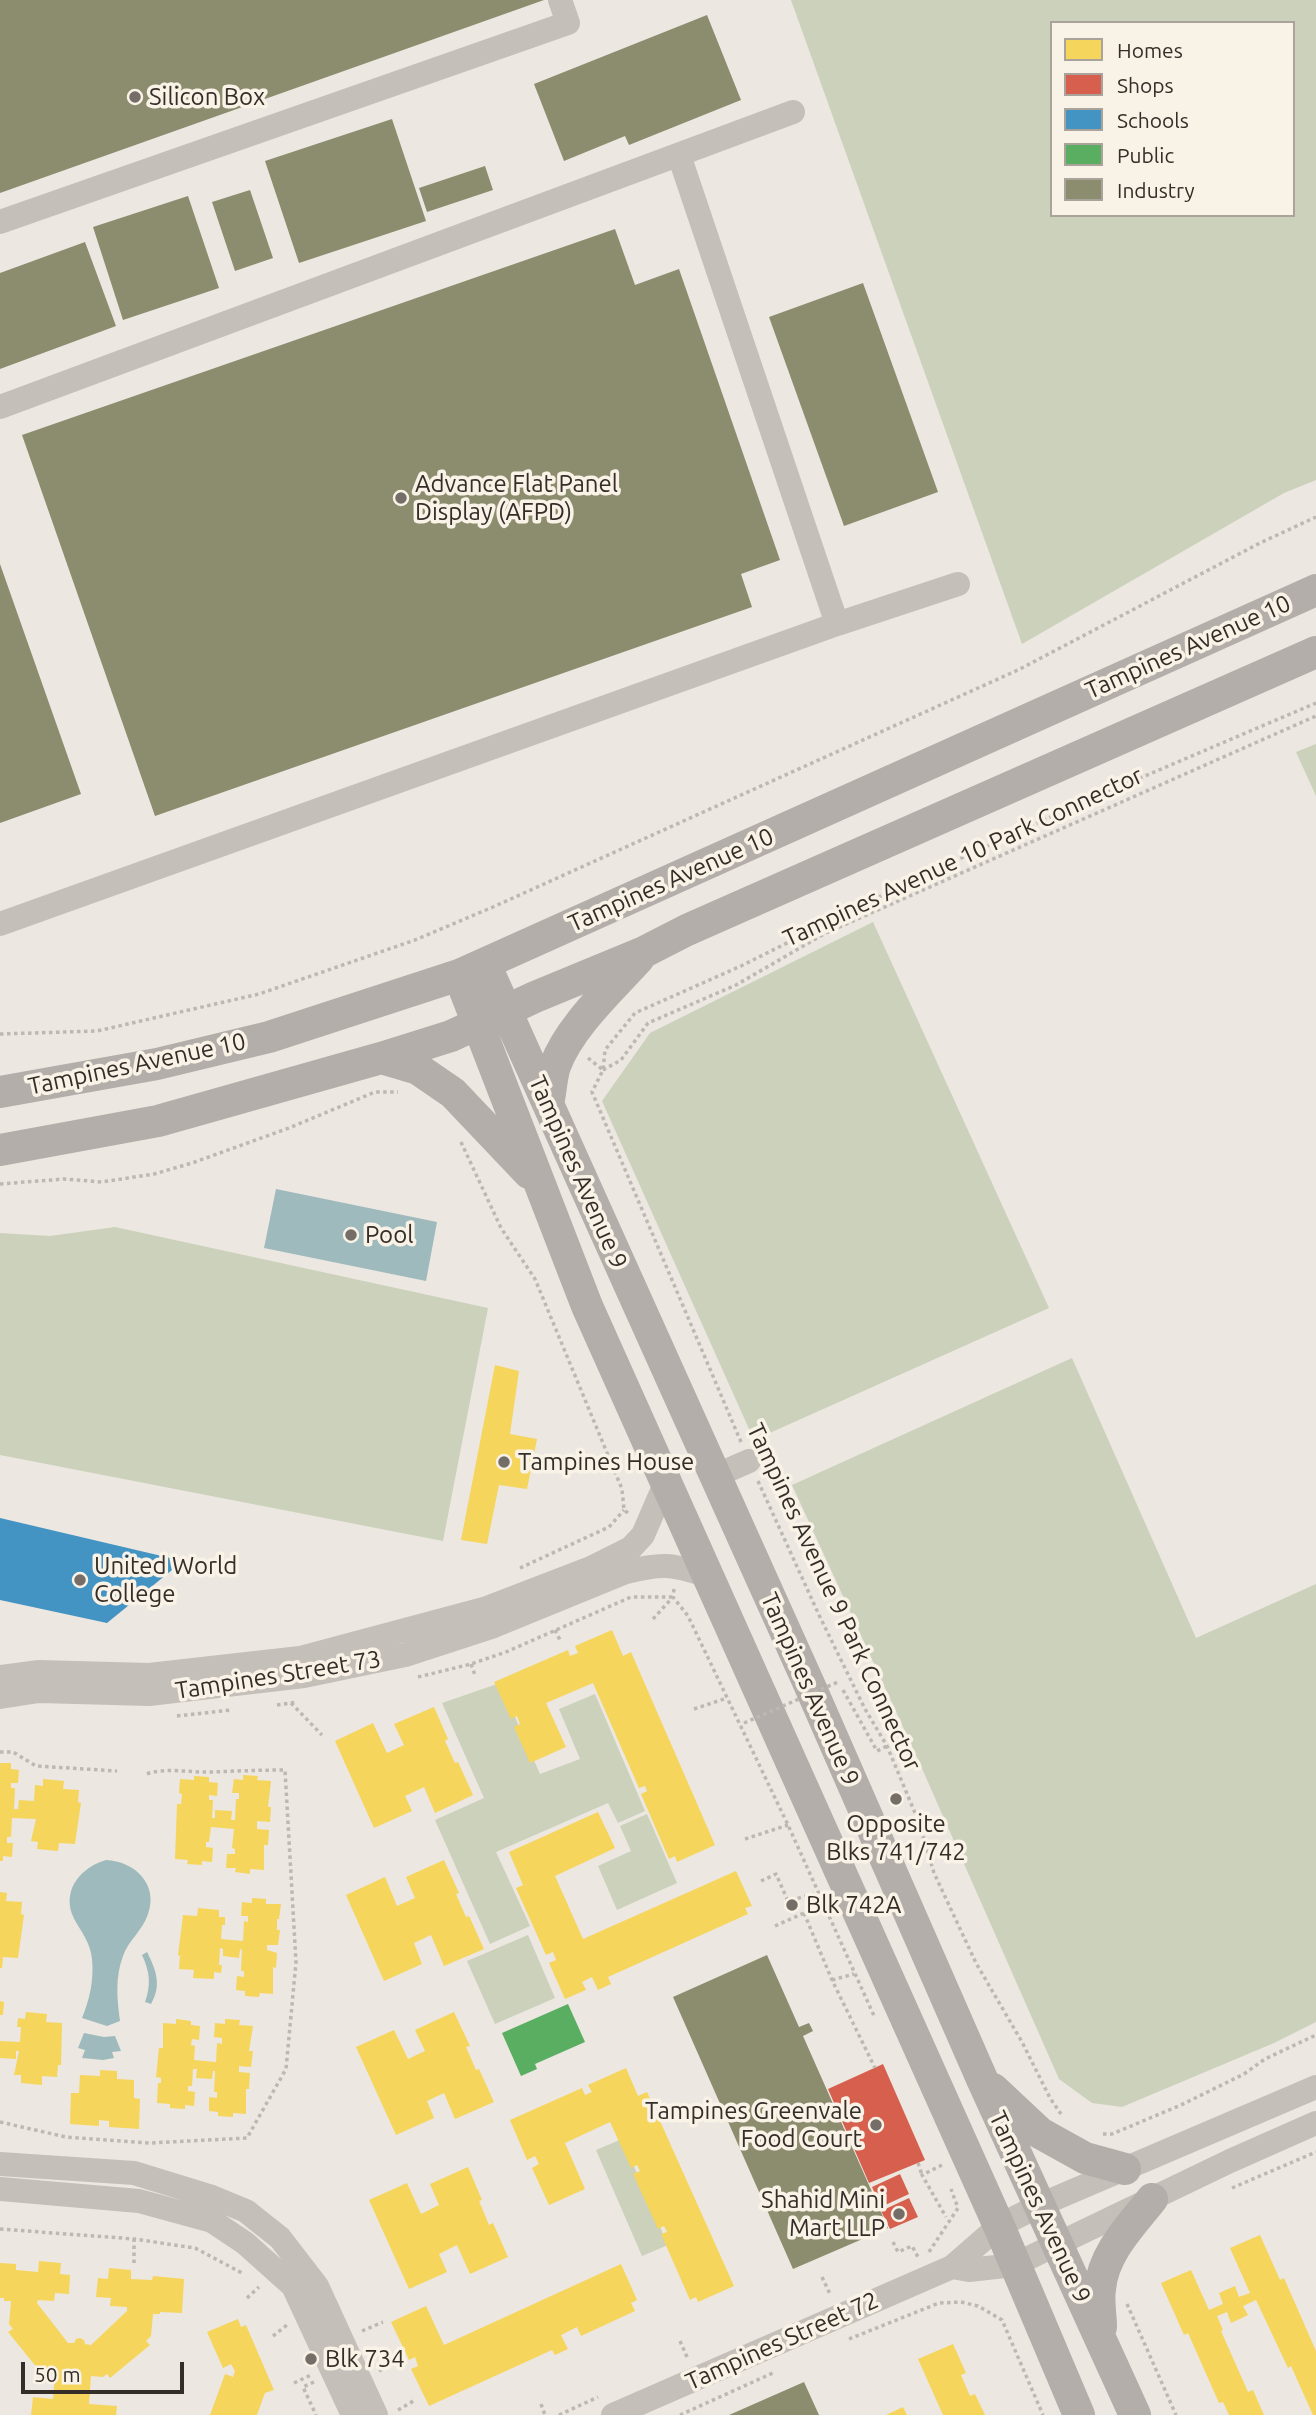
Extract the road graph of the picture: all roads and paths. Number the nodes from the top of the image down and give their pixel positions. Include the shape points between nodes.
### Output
1 (560, 0) edge
2 (793, 113) dead end
3 (679, 155) junction
4 (0, 222) edge
5 (0, 407) edge
6 (1316, 517) edge
7 (958, 584) dead end
8 (1316, 590) edge
9 (837, 624) junction
10 (1316, 652) edge
11 (1316, 703) edge
12 (1316, 716) edge
13 (0, 923) edge
14 (644, 952) junction
15 (472, 969) junction
16 (492, 1017) junction
17 (0, 1034) edge
18 (381, 1058) junction
19 (603, 1070) junction
20 (0, 1092) edge
21 (406, 1095) dead end
22 (548, 1104) junction
23 (461, 1141) dead end
24 (0, 1150) edge
25 (537, 1181) junction
26 (0, 1184) edge
27 (749, 1461) junction
28 (715, 1476) junction
29 (665, 1484) junction
30 (624, 1510) junction
31 (643, 1535) junction
32 (673, 1565) junction
33 (513, 1572) dead end
34 (706, 1575) junction
35 (673, 1597) junction
36 (653, 1619) dead end
37 (555, 1630) dead end
38 (561, 1642) dead end
39 (471, 1664) dead end
40 (475, 1675) dead end
41 (0, 1678) edge
42 (0, 1697) edge
43 (727, 1698) junction
44 (291, 1703) dead end
45 (694, 1709) dead end
46 (744, 1723) dead end
47 (322, 1735) dead end
48 (887, 1746) junction
49 (0, 1752) edge
50 (117, 1771) dead end
51 (146, 1774) dead end
52 (788, 1825) junction
53 (745, 1839) dead end
54 (761, 1881) dead end
55 (817, 1892) junction
56 (824, 1908) junction
57 (804, 1913) junction
58 (775, 1926) dead end
59 (854, 1974) junction
60 (832, 1980) junction
61 (877, 2024) dead end
62 (1316, 2035) edge
63 (875, 2068) dead end
64 (982, 2079) junction
65 (1316, 2087) edge
66 (1065, 2120) dead end
67 (0, 2122) edge
68 (1316, 2123) edge
69 (1101, 2134) dead end
70 (1316, 2152) edge
71 (937, 2155) dead end
72 (918, 2163) dead end
73 (0, 2164) edge
74 (1125, 2169) junction
75 (922, 2175) junction
76 (950, 2188) dead end
77 (0, 2189) edge
78 (1231, 2189) dead end
79 (1152, 2200) junction
80 (1040, 2205) junction
81 (946, 2217) dead end
82 (999, 2226) junction
83 (0, 2229) edge
84 (134, 2239) junction
85 (893, 2242) dead end
86 (1058, 2246) junction
87 (134, 2263) dead end
88 (1014, 2265) junction
89 (952, 2267) junction
90 (245, 2275) dead end
91 (822, 2277) dead end
92 (252, 2281) dead end
93 (257, 2289) dead end
94 (267, 2293) dead end
95 (247, 2298) dead end
96 (820, 2299) dead end
97 (1126, 2301) dead end
98 (292, 2321) dead end
99 (383, 2322) dead end
100 (360, 2331) dead end
101 (273, 2336) dead end
102 (680, 2341) dead end
103 (842, 2342) dead end
104 (1102, 2342) junction
105 (698, 2353) dead end
106 (397, 2361) dead end
107 (781, 2369) dead end
108 (377, 2372) dead end
109 (314, 2374) dead end
110 (319, 2380) dead end
111 (294, 2383) dead end
112 (415, 2400) dead end
113 (541, 2404) dead end
114 (609, 2404) edge
115 (387, 2412) edge
116 (316, 2415) edge
117 (353, 2415) edge
118 (545, 2415) edge
119 (559, 2415) edge
120 (680, 2415) edge
121 (1043, 2415) edge
122 (1079, 2415) edge
123 (1135, 2415) edge
124 (1176, 2415) edge

1 - 4 street via 568,23
2 - 3 street
3 - 5 street
3 - 9 street
6 - 17 path via 1018,670 415,940 259,994 97,1031
7 - 9 street
8 - 15 main road, Tampines Avenue 10
9 - 13 street
10 - 14 main road
11 - 19 path, Tampines Avenue 9 Park Connector via 1070,808 635,1013 605,1050
12 - 19 path, Tampines Avenue 10 Park Connector via 826,933 736,985 648,1023 621,1060
14 - 16 main road
14 - 22 main road via 567,1043 555,1067
15 - 16 main road, Tampines Avenue 9
15 - 20 main road, Tampines Avenue 10 via 269,1037 157,1064
16 - 18 main road via 451,1036
16 - 22 main road, Tampines Avenue 9
16 - 25 main road, Tampines Avenue 9
18 - 24 main road via 158,1121
18 - 25 main road via 418,1069 453,1093
19 - 27 path, Tampines Avenue 9 Park Connector via 592,1093
21 - 26 path via 375,1092 276,1133 154,1174 102,1182 64,1179
22 - 28 main road, Tampines Avenue 9
23 - 30 path via 501,1228 535,1279 622,1489
25 - 29 main road, Tampines Avenue 9
27 - 28 street
27 - 48 path, Tampines Avenue 9 Park Connector via 819,1615
28 - 64 main road, Tampines Avenue 9
29 - 31 street, Tampines Street 73
29 - 34 main road, Tampines Avenue 9
30 - 31 path
30 - 33 path via 608,1527
31 - 41 street, Tampines Street 73 via 620,1555 525,1595 300,1658 149,1675 39,1672
32 - 34 street, Tampines Street 73
32 - 35 path
32 - 42 street, Tampines Street 73 via 626,1572 494,1626 405,1655 304,1676 149,1694 39,1691
34 - 82 main road, Tampines Avenue 9
35 - 36 path
35 - 43 path via 688,1616
37 - 38 path
39 - 40 path
43 - 45 path
43 - 52 path
44 - 47 path
46 - 48 path, bridge via 838,1682 877,1751
48 - 66 path, Tampines Avenue 9 Park Connector via 934,1873 976,1963
49 - 50 path via 13,1752 36,1766
51 - 67 path via 159,1770 285,1770 296,1962 286,2069 247,2138 138,2142 66,2137
52 - 53 path
52 - 55 path
54 - 55 path via 776,1874 788,1901
55 - 56 path
56 - 57 path
56 - 59 path
57 - 58 path
57 - 60 path
59 - 60 path
59 - 61 path
60 - 63 path
62 - 69 path via 1181,2105 1112,2134
64 - 74 main road via 1040,2133 1085,2158
64 - 80 main road, Tampines Avenue 9
65 - 74 street, Tampines Street 72
68 - 79 street, Tampines Street 72
70 - 78 path
71 - 75 path via 943,2167
72 - 75 path
73 - 115 street via 134,2173 246,2211 280,2238 317,2286
74 - 80 street, Tampines Street 72
75 - 81 path
76 - 85 path via 958,2208 929,2252 918,2257 912,2246 898,2252
77 - 117 street via 139,2201 212,2221 293,2286
79 - 86 street, Tampines Street 72
79 - 104 main road via 1104,2268 1099,2290
80 - 82 street, Tampines Street 72
80 - 86 main road, Tampines Avenue 9
82 - 88 main road, Tampines Avenue 9
82 - 89 street, Tampines Street 72
83 - 84 path
84 - 87 path
84 - 90 path via 195,2248
86 - 88 street, Tampines Street 72
86 - 104 main road, Tampines Avenue 9
88 - 89 street, Tampines Street 72 via 969,2270
88 - 122 main road, Tampines Avenue 9
89 - 114 street, Tampines Street 72
91 - 96 path via 830,2294
92 - 94 path
93 - 95 path
97 - 124 path
98 - 101 path
99 - 100 path
102 - 105 path via 687,2357
103 - 121 path via 939,2303 978,2306 1002,2320
104 - 123 main road, Tampines Avenue 9
106 - 108 path
107 - 120 path
109 - 111 path
110 - 116 path via 303,2387
112 - 115 path
113 - 118 path
114 - 119 path

